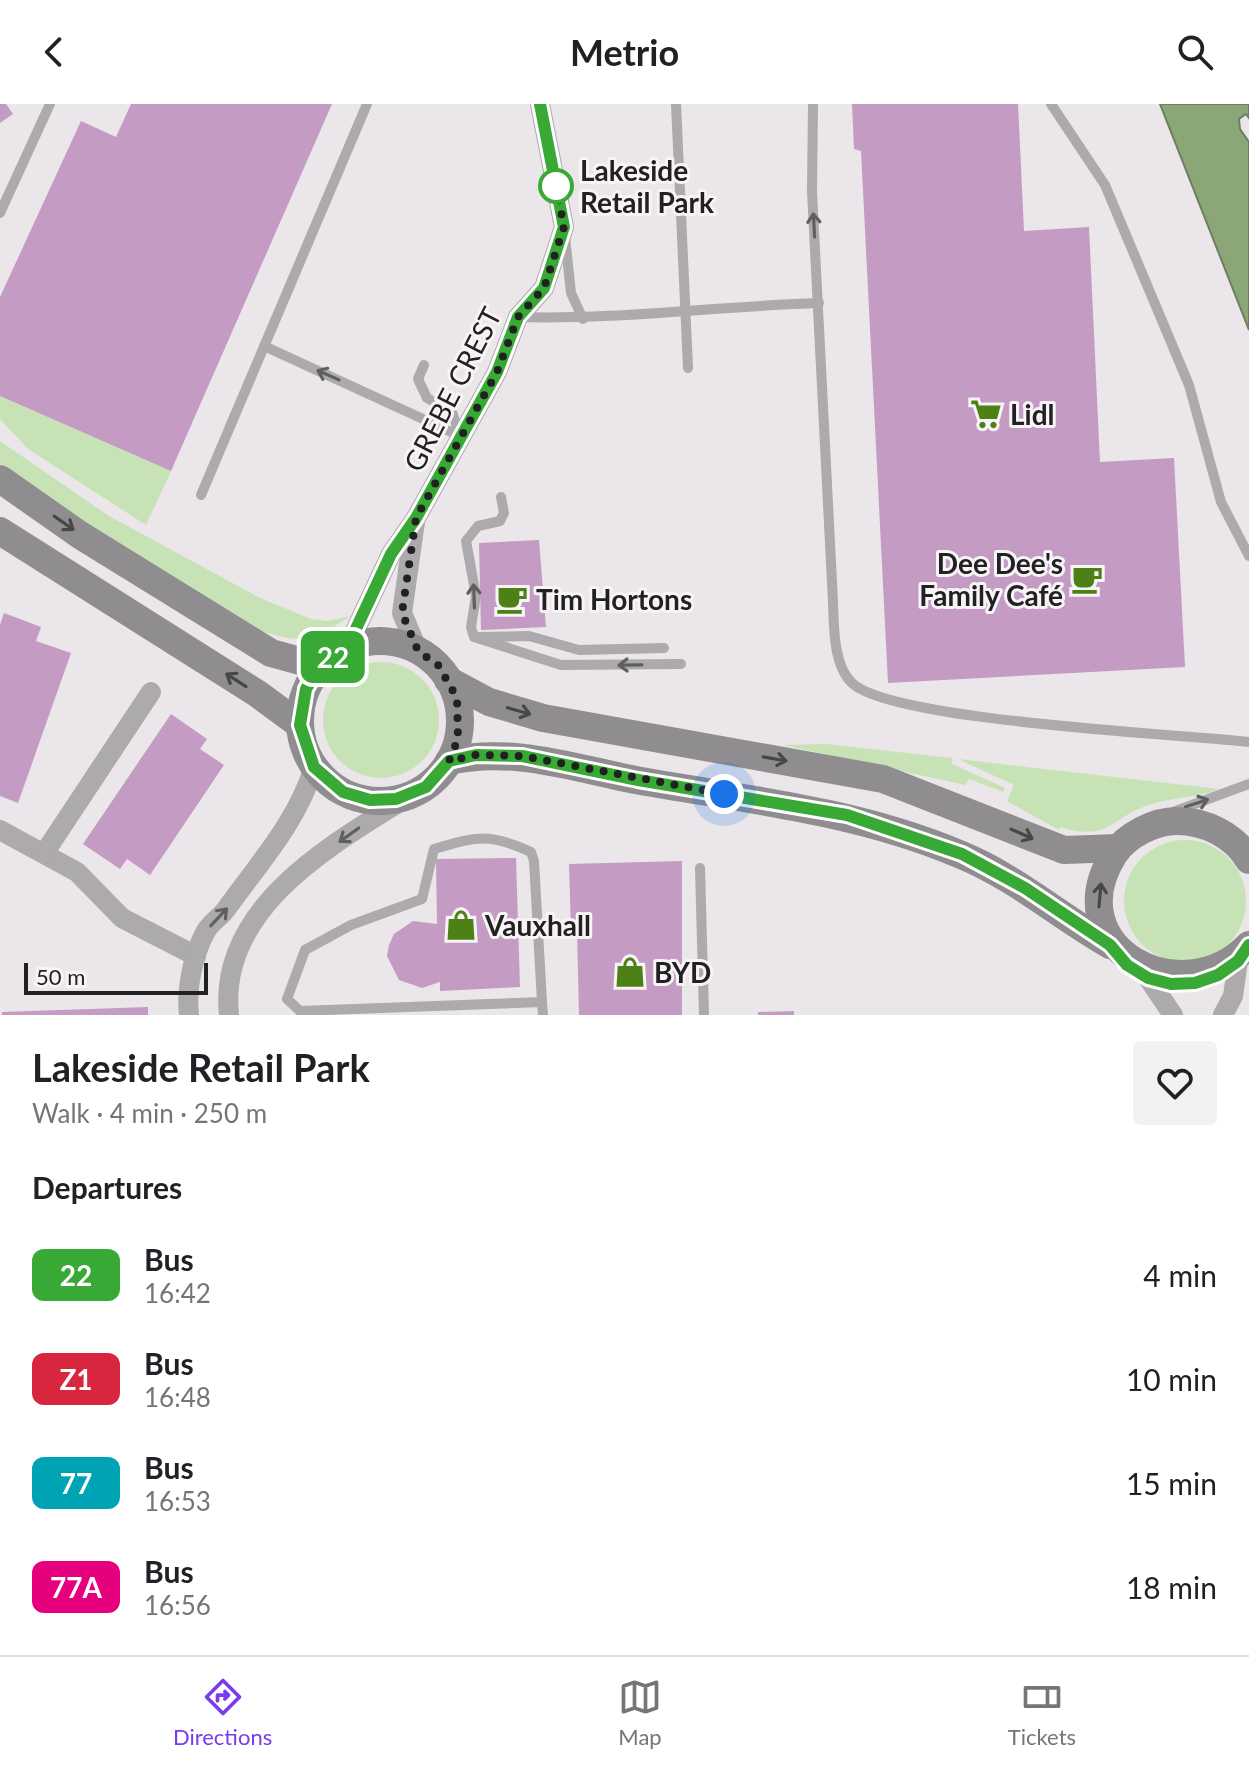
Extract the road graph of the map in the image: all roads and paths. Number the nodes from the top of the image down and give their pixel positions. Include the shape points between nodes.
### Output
1 (50, 104) edge
2 (367, 104) edge
3 (540, 104) edge
4 (676, 104) edge
5 (813, 104) edge
6 (1051, 104) edge
7 (0, 213) edge
8 (564, 227) junction
9 (819, 303) junction
10 (686, 312) junction
11 (518, 317) junction
12 (583, 319) junction
13 (264, 346) junction
14 (424, 365) dead end
15 (688, 368) dead end
16 (460, 436) junction
17 (0, 479) edge
18 (201, 495) dead end
19 (501, 497) dead end
20 (416, 518) junction
21 (0, 531) edge
22 (1249, 556) edge
23 (474, 637) junction
24 (664, 648) dead end
25 (342, 651) junction
26 (418, 651) junction
27 (681, 664) dead end
28 (448, 680) junction
29 (151, 692) dead end
30 (300, 725) junction
31 (1249, 742) edge
32 (449, 761) junction
33 (314, 767) junction
34 (1249, 784) edge
35 (414, 793) junction
36 (1147, 827) junction
37 (0, 830) edge
38 (1238, 837) edge
39 (1118, 848) junction
40 (45, 852) junction
41 (1249, 860) edge
42 (700, 868) dead end
43 (1110, 945) junction
44 (1243, 953) edge
45 (196, 956) junction
46 (1148, 978) junction
47 (542, 1002) junction
48 (407, 1011) edge
49 (189, 1015) edge
50 (229, 1015) edge
51 (543, 1015) edge
52 (704, 1015) edge
53 (1173, 1015) edge
54 (1223, 1015) edge

1 - 7 lane
2 - 13 lane
3 - 8 street, GREBE CREST
4 - 10 lane
9 -> 5 lane
6 - 22 lane via 1105,185 1189,385 1221,502
8 - 11 street, GREBE CREST via 544,288
8 - 12 lane via 571,293
9 - 10 lane
9 - 31 lane via 835,632 843,667 854,685 884,698 940,709
10 - 12 lane
10 - 15 lane
11 - 12 lane
11 - 16 street, GREBE CREST via 497,372
16 -> 13 lane
13 - 18 lane
14 - 16 lane via 418,379 427,398 452,412
16 - 20 street, GREBE CREST
17 -> 25 main road via 271,653 304,662
23 -> 19 lane via 476,596 466,541 478,526 500,521
20 - 25 street, GREBE CREST via 391,554
20 - 26 street, GREBE CREST via 402,613
30 -> 21 main road
23 - 24 lane via 529,636 579,650
27 -> 23 lane via 561,665
25 - 26 main road via 383,641
25 - 30 main road via 318,669 306,689
26 - 28 main road
28 - 32 main road via 460,714
28 -> 39 main road via 489,702 543,718 883,779 1064,850
29 - 40 street
30 - 33 main road
32 - 35 main road
32 - 43 main road via 476,755 522,756 847,815 962,854 1025,888
33 - 35 main road via 343,792 370,800
45 -> 33 street via 207,929 292,820
36 -> 34 lane via 1176,810
35 -> 50 street via 359,828 271,897 245,933 232,968
36 - 38 main road via 1175,821 1203,824
36 - 39 main road
37 - 40 street
38 - 41 main road
43 -> 39 main road via 1100,921 1098,895 1104,870
40 - 45 street via 77,872 122,918
42 - 52 lane
43 - 46 main road
44 - 46 main road via 1218,975 1195,983
44 - 54 street
45 - 49 street
46 - 53 street
47 - 48 lane
47 - 48 lane via 531,852 499,838 477,836 434,849 422,899 351,925 305,950 287,999 300,1011
47 - 51 lane

